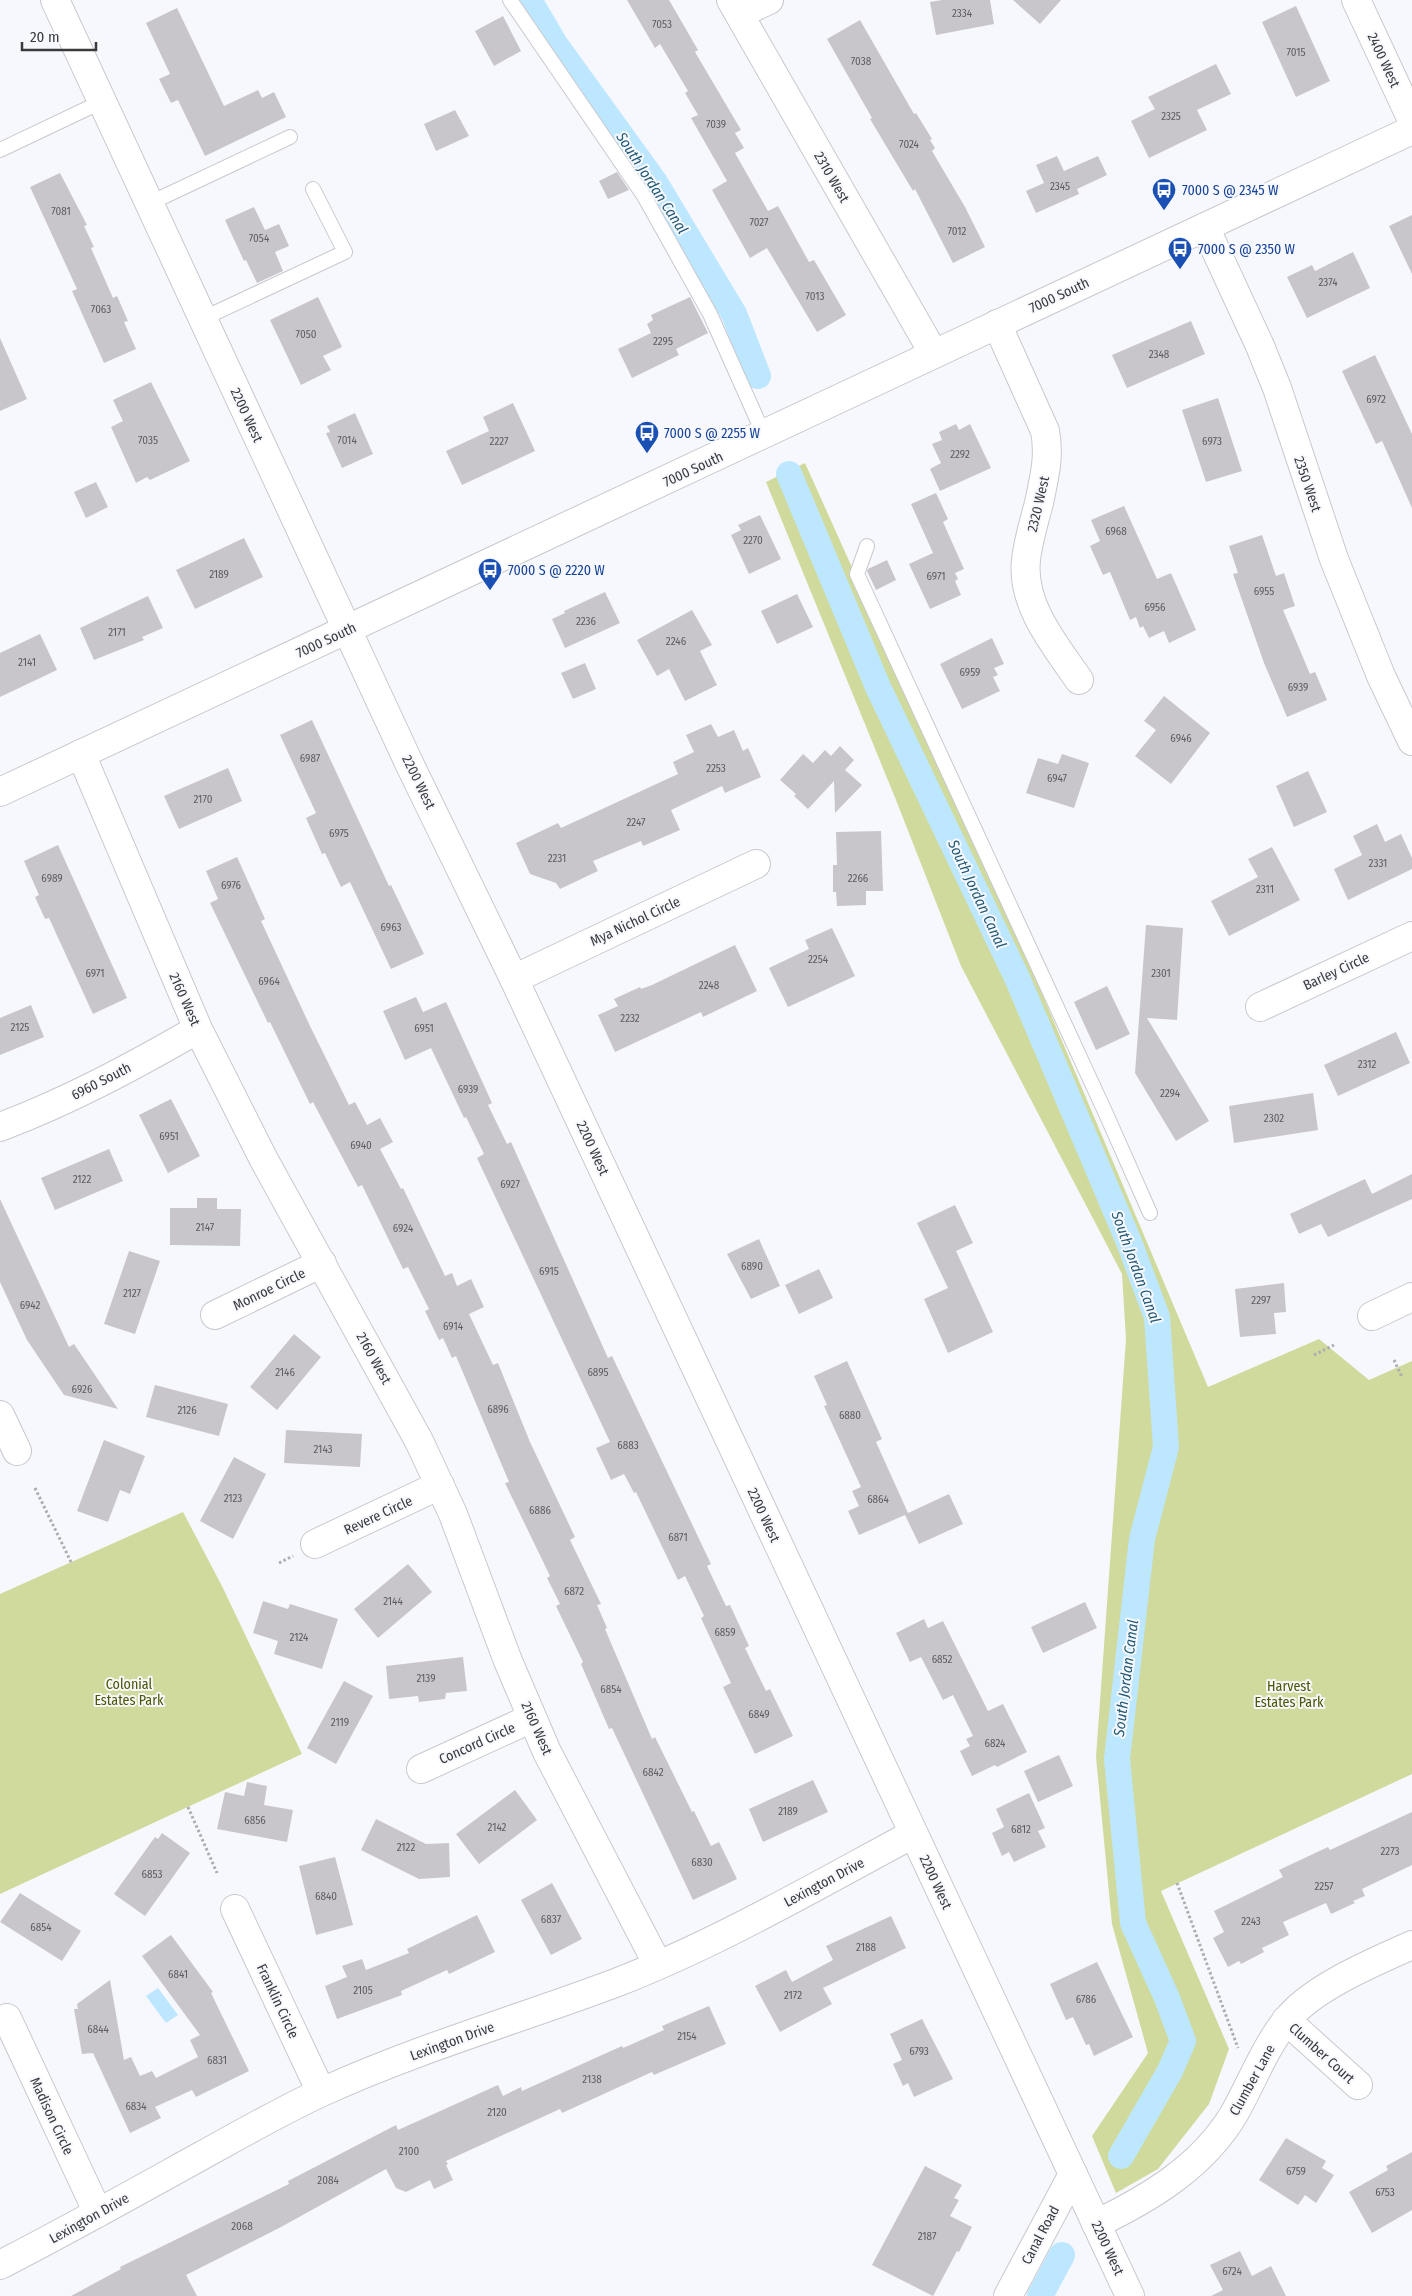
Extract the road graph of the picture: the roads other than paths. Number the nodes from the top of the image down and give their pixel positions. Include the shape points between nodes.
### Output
1 (55, 0) edge
2 (510, 0) edge
3 (769, 0) edge
4 (1356, 0) edge
5 (735, 7) edge
6 (102, 102) junction
7 (1412, 120) edge
8 (1412, 130) edge
9 (290, 136) dead end
10 (0, 150) edge
11 (313, 189) dead end
12 (148, 204) junction
13 (1205, 227) junction
14 (202, 319) junction
15 (997, 324) junction
16 (934, 354) junction
17 (764, 435) junction
18 (867, 546) dead end
19 (348, 630) junction
20 (1079, 680) dead end
21 (1412, 741) edge
22 (81, 754) junction
23 (0, 792) edge
24 (756, 864) dead end
25 (1412, 936) edge
26 (514, 979) junction
27 (1260, 1006) dead end
28 (198, 1029) junction
29 (0, 1127) edge
30 (1150, 1213) dead end
31 (322, 1263) junction
32 (1412, 1297) edge
33 (215, 1315) dead end
34 (1372, 1316) dead end
35 (0, 1415) edge
36 (17, 1451) dead end
37 (440, 1486) junction
38 (315, 1544) dead end
39 (532, 1718) junction
40 (421, 1769) dead end
41 (913, 1834) junction
42 (235, 1909) dead end
43 (1412, 1945) edge
44 (658, 1965) junction
45 (7, 2018) dead end
46 (1286, 2020) junction
47 (1358, 2085) dead end
48 (321, 2092) junction
49 (1073, 2174) junction
50 (98, 2214) junction
51 (1096, 2224) junction
52 (0, 2265) edge
53 (1008, 2296) edge
54 (1130, 2296) edge

1 - 6 street, 2200 West
2 - 17 lane via 644,196 710,314
3 - 5 street
4 - 7 street, 2400 West
5 - 16 street, 2310 West
6 - 10 lane
6 - 12 street, 2200 West
8 - 13 street, 7000 South
9 - 12 lane
11 - 14 lane via 345,252
12 - 14 street, 2200 West
13 - 15 street, 7000 South
13 - 21 street, 2350 West via 1266,363 1334,559 1381,676
14 - 19 street, 2200 West
15 - 16 street, 7000 South
15 - 20 street, 2320 West via 1045,431 1048,448 1026,560 1029,594 1050,640
16 - 17 street, 7000 South
17 - 19 street, 7000 South
18 - 30 lane via 857,574
19 - 22 street, 7000 South
19 - 26 street, 2200 West
22 - 23 street, 7000 South
22 - 28 street, 2160 West
24 - 26 street, Mya Nichol Circle
25 - 27 street, Barley Circle
26 - 41 street, 2200 West
28 - 29 street, 6960 South via 119,1074
28 - 31 street, 2160 West via 263,1158
31 - 33 street, Monroe Circle
31 - 37 street, 2160 West via 389,1384
32 - 34 street
35 - 36 street
37 - 38 street, Revere Circle
37 - 39 street, 2160 West
39 - 40 street, Concord Circle
39 - 44 street, 2160 West via 563,1785
41 - 44 street, Lexington Drive via 787,1902
41 - 49 street, 2200 West
42 - 48 street, Franklin Circle
43 - 46 street, Clumber Lane via 1315,1995
44 - 48 street, Lexington Drive via 372,2070
45 - 50 street, Madison Circle
46 - 47 street, Clumber Court
46 - 51 street, Clumber Lane via 1233,2115 1214,2142 1162,2188
48 - 50 street, Lexington Drive
49 - 51 street, 2200 West
49 - 53 street, Canal Road
50 - 52 street, Lexington Drive
51 - 54 street, 2200 West

